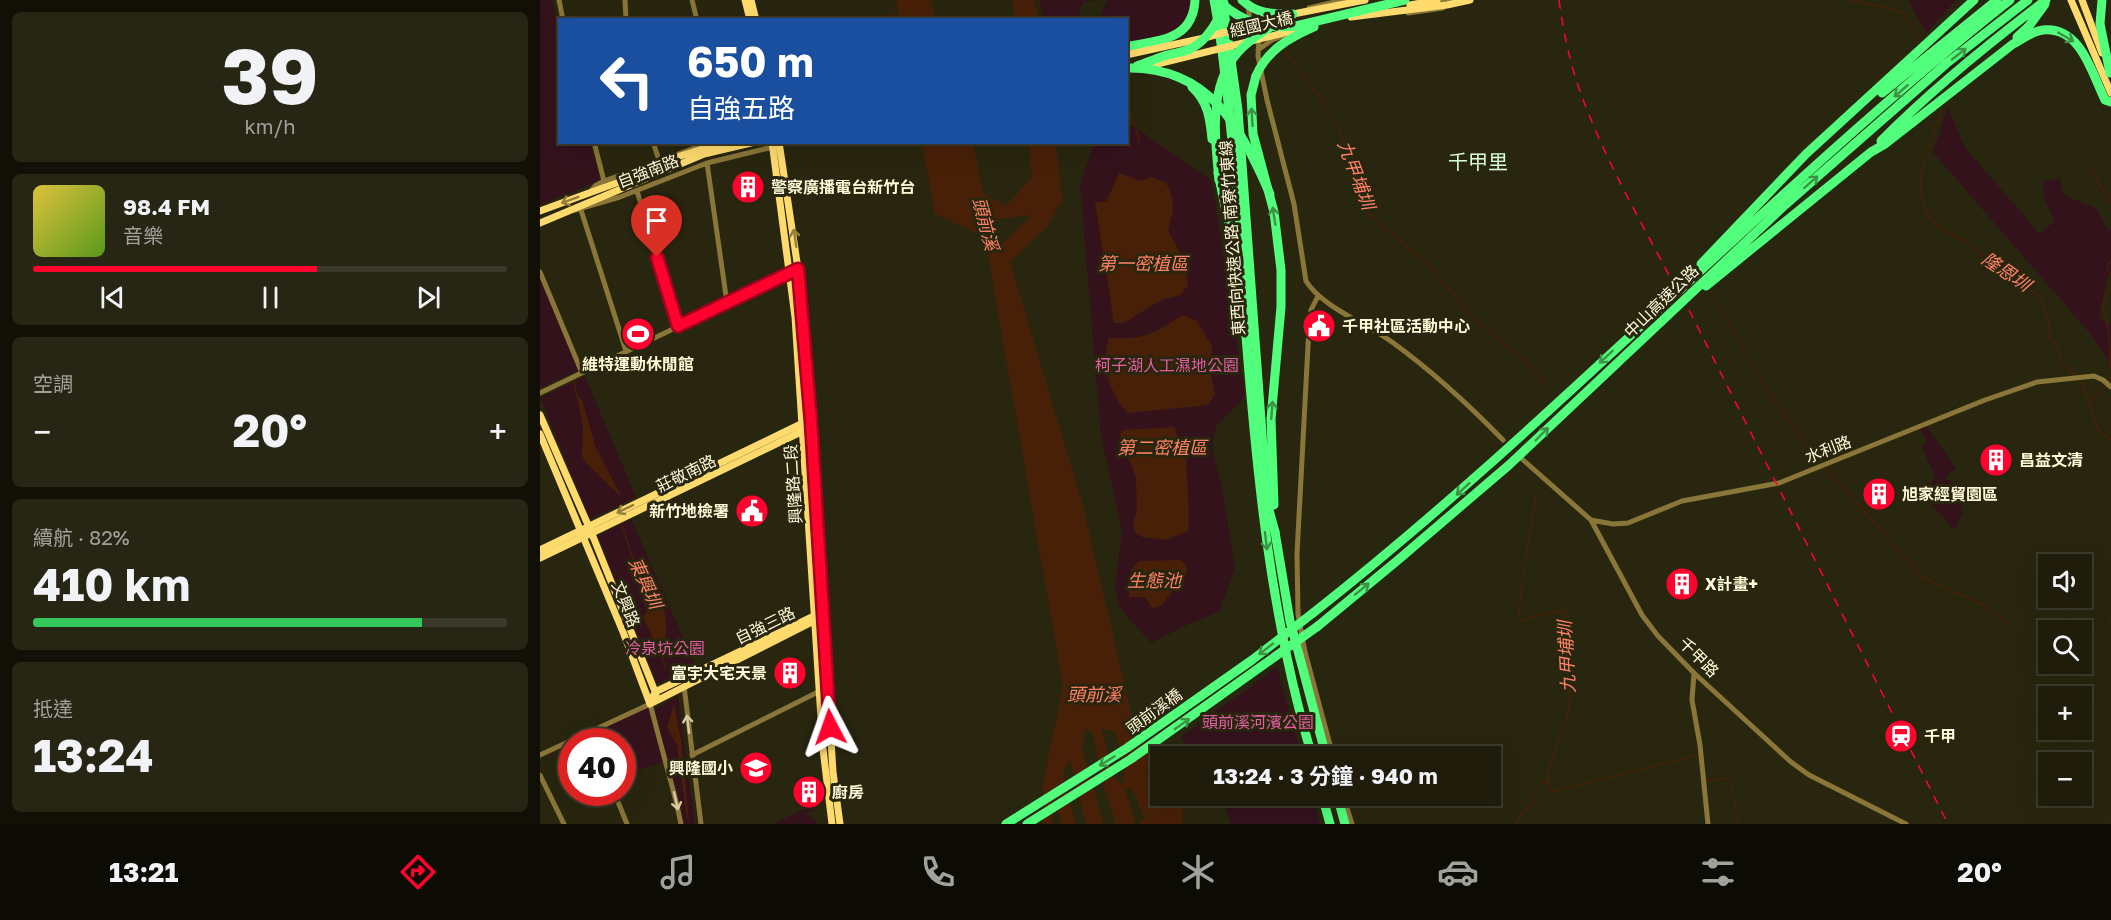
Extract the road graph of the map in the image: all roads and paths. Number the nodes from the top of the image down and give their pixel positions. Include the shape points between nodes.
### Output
1 (559, 0) edge
2 (625, 0) edge
3 (692, 0) edge
4 (745, 0) edge
5 (751, 0) edge
6 (1195, 0) edge
7 (1220, 0) edge
8 (1244, 0) edge
9 (1343, 0) edge
10 (1365, 0) edge
11 (1387, 0) edge
12 (1406, 0) edge
13 (1437, 0) edge
14 (1452, 0) edge
15 (1470, 0) edge
16 (1477, 0) edge
17 (1974, 0) edge
18 (1997, 0) edge
19 (2010, 0) edge
20 (2028, 0) edge
21 (2047, 0) edge
22 (2071, 0) edge
23 (2082, 0) edge
24 (2102, 0) edge
25 (1409, 13) junction
26 (1293, 14) junction
27 (1391, 14) junction
28 (1275, 16) junction
29 (1351, 17) junction
30 (563, 18) edge
31 (626, 18) edge
32 (696, 18) edge
33 (750, 18) edge
34 (756, 18) edge
35 (1250, 18) junction
36 (1314, 27) junction
37 (1282, 36) junction
38 (1204, 38) junction
39 (1252, 41) junction
40 (2013, 44) junction
41 (1128, 47) edge
42 (1258, 50) junction
43 (1128, 54) edge
44 (1128, 69) edge
45 (1128, 70) edge
46 (1128, 70) edge
47 (1128, 70) edge
48 (2111, 74) edge
49 (2111, 93) edge
50 (2111, 102) edge
51 (1841, 122) junction
52 (595, 144) edge
53 (654, 144) edge
54 (705, 144) edge
55 (719, 144) edge
56 (746, 144) edge
57 (762, 144) edge
58 (779, 144) edge
59 (772, 145) edge
60 (764, 150) junction
61 (1871, 152) junction
62 (659, 160) junction
63 (707, 163) junction
64 (1219, 180) junction
65 (604, 181) junction
66 (637, 191) junction
67 (591, 192) junction
68 (602, 193) junction
69 (1269, 194) junction
70 (581, 210) junction
71 (540, 211) edge
72 (567, 211) junction
73 (540, 223) edge
74 (798, 269) junction
75 (540, 272) edge
76 (790, 273) junction
77 (1318, 296) junction
78 (727, 303) junction
79 (1665, 303) junction
80 (1249, 304) junction
81 (678, 326) junction
82 (1246, 336) junction
83 (1646, 337) junction
84 (626, 351) junction
85 (582, 373) junction
86 (2111, 387) edge
87 (540, 393) edge
88 (540, 415) edge
89 (807, 426) junction
90 (540, 434) edge
91 (1503, 440) dead end
92 (1522, 459) dead end
93 (1591, 520) junction
94 (586, 532) junction
95 (1275, 532) junction
96 (540, 550) edge
97 (540, 558) edge
98 (1313, 613) joint
99 (817, 619) junction
100 (1318, 626) joint
101 (1694, 673) junction
102 (684, 686) junction
103 (820, 691) junction
104 (657, 696) junction
105 (650, 704) junction
106 (599, 728) edge
107 (1310, 746) edge
108 (1323, 746) edge
109 (1330, 746) edge
110 (558, 747) edge
111 (540, 755) edge
112 (692, 755) junction
113 (540, 775) edge
114 (620, 806) edge
115 (1325, 806) edge
116 (1340, 806) edge
117 (1346, 806) edge
118 (564, 824) edge
119 (627, 824) edge
120 (681, 824) edge
121 (701, 824) edge
122 (832, 824) edge
123 (840, 824) edge
124 (1006, 824) edge
125 (1027, 824) edge
126 (1330, 824) edge
127 (1345, 824) edge
128 (1352, 824) edge
129 (1708, 824) edge
130 (1906, 824) edge

1 - 30 street
2 - 31 street
3 - 32 street
4 - 33 street
5 - 34 street
6 - 41 highway via 1192,16 1181,32
7 - 12 highway, bridge via 1237,16 1267,27 1296,26
7 - 38 highway, bridge via 1221,14
7 - 80 highway, 東西向快速公路 南寮竹東線 via 1238,110
8 - 26 highway, bridge via 1262,13
8 - 35 street
9 - 28 street
10 - 26 street, 經國大橋, bridge
11 - 27 street
12 - 25 street
13 - 29 street, 經國大橋, bridge
14 - 25 street, bridge via 1425,5
15 - 29 street, bridge
16 - 25 street
17 - 51 highway
18 - 51 highway
19 -> 79 highway, 中山高速公路 via 1947,50
83 -> 20 highway, 中山高速公路 via 1785,205 1947,63
21 - 40 highway
21 - 61 highway via 1949,76
22 - 49 street
23 - 48 street
24 - 48 highway via 2100,24
25 - 27 street
26 - 38 street, 經國大橋, bridge
26 - 39 highway, bridge
27 - 37 street via 1368,11
28 - 35 street
28 - 37 street via 1281,20
29 - 36 street, 經國大橋, bridge
35 - 42 street via 1249,27
36 - 39 street, 經國大橋, bridge
69 -> 36 highway, bridge via 1253,134 1251,96 1256,76 1275,48
37 - 42 street
38 - 43 street, 經國大橋, bridge
38 - 44 highway, bridge via 1190,50
39 - 45 street, 經國大橋, bridge
39 - 64 highway, bridge via 1230,65 1218,96 1215,120
40 -> 50 highway via 2042,30 2073,39 2105,100
40 - 61 highway
42 - 77 street via 1294,204 1304,275
46 - 69 highway, bridge via 1144,67 1169,72 1192,82 1213,100 1250,149
47 - 64 highway, bridge via 1164,75 1197,91 1208,109
51 - 79 highway
52 - 65 street
53 - 62 street
54 - 62 street, 自強南路
55 - 68 street via 680,156
56 - 68 street via 704,154
57 - 60 street
74 -> 58 street, 興隆路二段
59 - 60 street, 自強南路
59 - 76 street, 興隆路二段
60 - 63 street, 自強南路
61 - 83 highway
62 - 65 street, 自強南路
63 - 66 street, 自強南路
63 - 78 street
64 - 82 highway via 1236,255
65 - 67 street, 自強南路
66 - 70 street, 自強南路
66 - 81 street
67 - 68 street, 自強南路
67 -> 71 street, 自強南路
68 - 72 street, 自強南路
95 -> 69 highway via 1271,419 1281,286
70 - 72 street, 自強南路
70 - 84 street
72 - 73 street, 自強南路
74 - 76 street
74 - 89 street, 興隆路二段
75 - 85 street
76 - 78 street
76 - 89 street, 興隆路二段
77 - 91 street via 1392,342 1456,394
77 - 109 street via 1309,327 1297,554 1298,615
78 - 81 street
79 -> 98 highway, 中山高速公路 via 1446,505
80 - 82 highway, 東西向快速公路 南寮竹東線
80 - 95 highway, 東西向快速公路 南寮竹東線 via 1269,510
81 - 84 street
82 -> 107 highway, 東西向快速公路 南寮竹東線, bridge via 1267,549 1278,618
100 -> 83 highway, 中山高速公路 via 1509,465
84 - 85 street
85 - 87 street
86 - 93 street, 水利路 via 2094,376 2037,382 1779,483 1682,501 1628,523
88 - 94 street, 文興路
89 - 94 street, 莊敬南路
89 - 99 street, 興隆路二段
90 - 94 street, 文興路
92 - 93 street, 千甲路
93 - 101 street, 千甲路 via 1642,615
94 - 96 street, 莊敬南路
94 - 97 street, 莊敬南路
94 - 104 street, 文興路
94 - 105 street, 文興路
95 - 108 highway, 東西向快速公路 南寮竹東線, bridge via 1290,621
98 -> 124 highway, 頭前溪橋, bridge via 1127,748
99 - 102 street, 自強三路
99 - 103 street, 興隆路二段
99 - 104 street, 自強三路
99 - 123 street, 興隆路二段
125 -> 100 highway, 頭前溪橋, bridge via 1131,759
101 - 129 street via 1692,700
101 - 130 street, 千甲路 via 1809,775
102 - 104 street, 自強三路
112 -> 102 street
103 - 112 street
103 - 122 street, 興隆路二段
104 - 105 street, 自強三路
105 - 106 street, 自強三路
105 -> 120 street, 文興路
110 - 111 street, 自強三路
112 - 121 street
113 - 118 street
114 - 119 street
115 - 126 highway
116 - 127 highway
117 - 128 street

